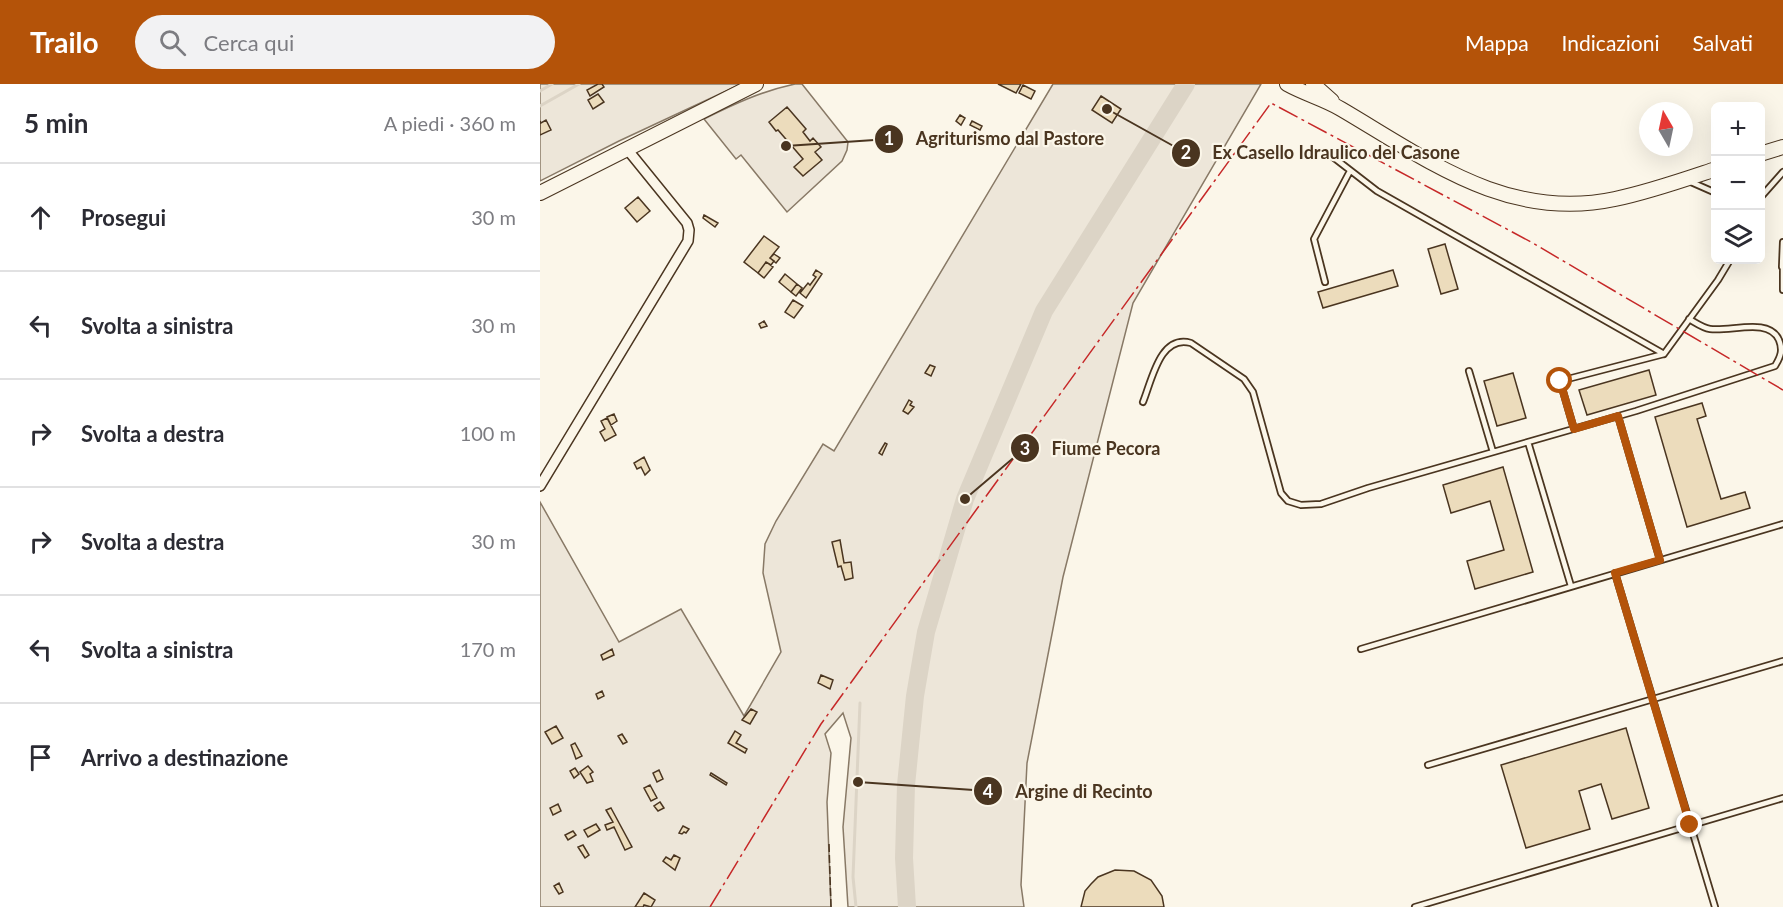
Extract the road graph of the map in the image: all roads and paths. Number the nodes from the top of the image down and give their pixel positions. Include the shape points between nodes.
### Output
1 (756, 84) edge
2 (1287, 84) edge
3 (1313, 84) edge
4 (1338, 106) junction
5 (1783, 147) edge
6 (627, 149) junction
7 (1765, 153) edge
8 (1333, 157) dead end
9 (1711, 170) edge
10 (1350, 171) junction
11 (1783, 171) edge
12 (1676, 182) junction
13 (1711, 191) edge
14 (1765, 192) edge
15 (540, 193) edge
16 (1783, 242) edge
17 (1728, 264) edge
18 (1783, 266) edge
19 (1325, 282) dead end
20 (1783, 290) edge
21 (1689, 319) junction
22 (1664, 354) junction
23 (1469, 371) dead end
24 (1143, 402) dead end
25 (1618, 416) junction
26 (1574, 429) junction
27 (1528, 442) junction
28 (1493, 452) junction
29 (540, 486) edge
30 (1783, 524) edge
31 (1660, 560) junction
32 (1615, 573) junction
33 (1571, 586) junction
34 (1361, 649) dead end
35 (1783, 661) edge
36 (1652, 699) junction
37 (1428, 765) dead end
38 (1783, 798) edge
39 (1690, 825) junction
40 (1415, 907) edge
41 (1715, 907) edge

1 - 6 street
2 - 4 street
3 - 4 street
4 - 12 street via 1450,174 1506,196 1539,202 1595,202
5 - 7 street
6 - 15 street
6 - 29 street via 687,223 688,241
8 - 10 lane
9 - 12 street
10 - 19 lane via 1314,239
10 - 22 lane via 1377,191
11 - 14 lane
12 - 13 lane via 1692,182
16 - 18 lane
17 - 21 lane
18 - 20 lane
21 - 22 lane
21 - 25 lane via 1707,329 1769,328 1776,334 1781,355 1775,366
22 - 26 lane via 1560,381
23 - 28 lane
24 - 28 lane via 1164,350 1174,343 1191,343 1249,386 1281,493 1288,501 1300,505 1321,504
25 - 26 lane
25 - 31 lane
26 - 27 lane
27 - 28 lane
27 - 33 lane
30 - 31 lane
31 - 32 lane
32 - 33 lane
32 - 36 lane
33 - 34 lane
35 - 36 lane
36 - 37 lane
36 - 39 lane
38 - 39 lane
39 - 40 lane
39 - 41 lane

